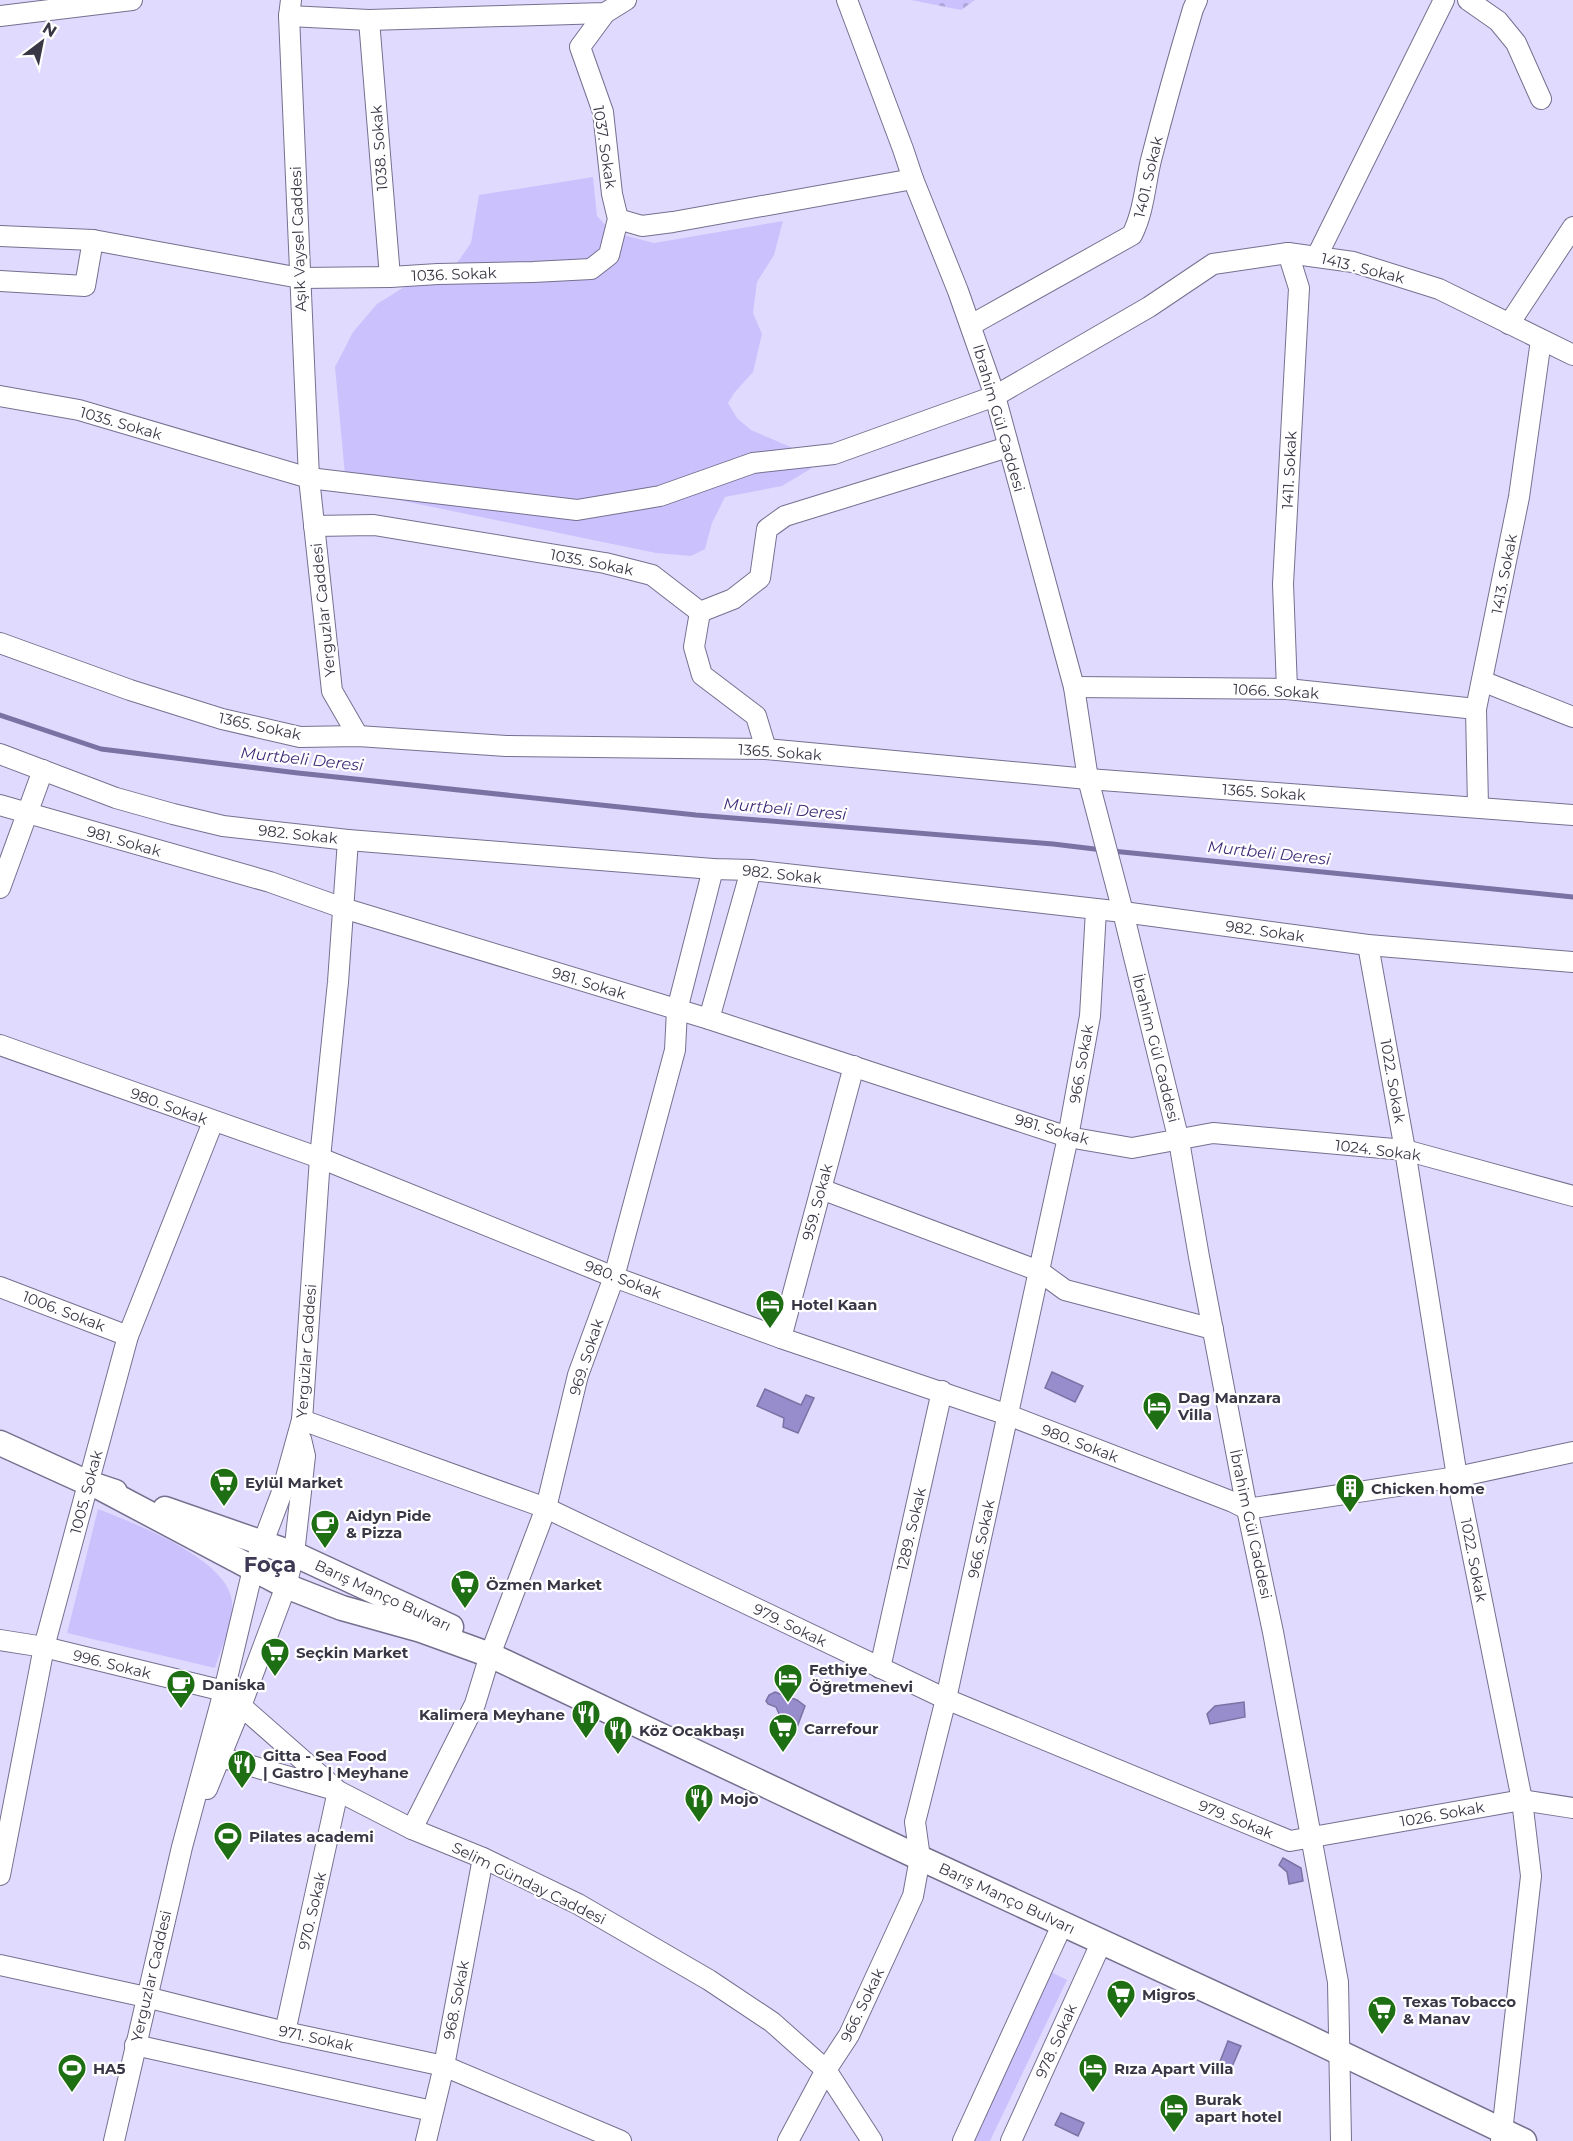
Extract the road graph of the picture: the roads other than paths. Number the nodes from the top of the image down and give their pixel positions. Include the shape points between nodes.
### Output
1 (132, 0) edge
2 (626, 0) edge
3 (847, 0) edge
4 (1444, 0) edge
5 (1468, 0) edge
6 (1195, 5) edge
7 (33, 6) edge
8 (290, 8) edge
9 (605, 13) junction
10 (0, 16) edge
11 (369, 20) junction
12 (1541, 99) dead end
13 (913, 179) junction
14 (618, 219) junction
15 (1573, 227) edge
16 (0, 236) edge
17 (93, 240) junction
18 (1288, 253) junction
19 (1317, 256) junction
20 (390, 277) junction
21 (300, 278) junction
22 (0, 281) edge
23 (1509, 324) junction
24 (970, 325) junction
25 (1541, 340) junction
26 (1573, 355) edge
27 (0, 396) edge
28 (995, 396) junction
29 (1008, 447) junction
30 (309, 478) junction
31 (314, 526) junction
32 (700, 612) junction
33 (0, 643) edge
34 (1482, 681) junction
35 (1074, 687) junction
36 (1287, 689) junction
37 (1476, 709) junction
38 (1573, 717) edge
39 (358, 736) junction
40 (766, 749) junction
41 (0, 754) edge
42 (43, 770) junction
43 (1088, 780) junction
44 (0, 805) edge
45 (1478, 807) junction
46 (28, 814) junction
47 (1573, 815) edge
48 (348, 840) junction
49 (713, 869) junction
50 (751, 870) junction
51 (0, 888) edge
52 (343, 908) junction
53 (1096, 910) junction
54 (1123, 912) junction
55 (1368, 945) junction
56 (1573, 962) edge
57 (677, 1010) junction
58 (709, 1019) junction
59 (0, 1045) edge
60 (854, 1066) junction
61 (213, 1122) junction
62 (1068, 1137) junction
63 (1179, 1141) junction
64 (1405, 1150) junction
65 (320, 1158) junction
66 (821, 1189) junction
67 (1573, 1196) edge
68 (1039, 1271) junction
69 (614, 1277) junction
70 (0, 1287) edge
71 (1213, 1329) junction
72 (128, 1336) junction
73 (781, 1338) junction
74 (942, 1391) junction
75 (1008, 1415) junction
76 (300, 1425) junction
77 (0, 1443) edge
78 (1573, 1452) edge
79 (1457, 1477) junction
80 (94, 1485) junction
81 (546, 1508) junction
82 (1247, 1509) junction
83 (264, 1542) junction
84 (294, 1554) junction
85 (253, 1569) junction
86 (286, 1586) junction
87 (0, 1640) edge
88 (44, 1647) junction
89 (490, 1655) junction
90 (880, 1668) junction
91 (224, 1691) junction
92 (945, 1699) junction
93 (241, 1706) junction
94 (214, 1755) junction
95 (339, 1791) junction
96 (1522, 1800) junction
97 (1573, 1808) edge
98 (412, 1828) junction
99 (1311, 1836) junction
100 (182, 1847) joint
101 (483, 1858) junction
102 (920, 1858) junction
103 (0, 1875) edge
104 (1063, 1923) junction
105 (1102, 1941) junction
106 (0, 1965) edge
107 (146, 1997) junction
108 (285, 2032) junction
109 (135, 2045) junction
110 (1341, 2053) junction
111 (444, 2066) junction
112 (826, 2070) junction
113 (432, 2111) junction
114 (1509, 2138) edge
115 (114, 2141) edge
116 (426, 2141) edge
117 (621, 2141) edge
118 (788, 2141) edge
119 (872, 2141) edge
120 (963, 2141) edge
121 (1011, 2141) edge
122 (1341, 2141) edge

1 - 7 street
2 - 9 street
3 - 13 street, Ibrahim Gül Caddesi
4 - 19 street
5 - 12 street via 1498,21 1516,43
6 - 24 street, 1401. Sokak via 1146,181 1140,219 1132,235
7 - 10 street
8 - 11 street
8 - 21 street, Aşık Vaysel Caddesi
9 - 11 street
9 - 14 street, 1037. Sokak via 580,47 603,112
11 - 20 street, 1038. Sokak
13 - 14 street via 673,222 642,226
13 - 24 street, Ibrahim Gül Caddesi
14 - 20 street, 1036. Sokak via 609,255 591,269
15 - 23 street
16 - 17 street, 1036. Sokak
17 - 21 street, 1036. Sokak
17 - 22 street via 85,286
18 - 19 street, 1413 . Sokak
18 - 28 street, 1413 . Sokak via 1213,264 1149,307
18 - 36 street, 1411. Sokak via 1299,288 1283,584
19 - 23 street, 1413 . Sokak via 1353,262 1439,289
20 - 21 street, 1036. Sokak
21 - 30 street, Aşık Vaysel Caddesi
23 - 25 street, 1413 . Sokak
24 - 28 street, Ibrahim Gül Caddesi
25 - 26 street, 1413 . Sokak
25 - 34 street, 1413. Sokak via 1519,497
27 - 30 street, 1035. Sokak via 79,410
28 - 29 street, Ibrahim Gül Caddesi
28 - 30 street, 1035. Sokak via 834,454 753,463 660,496 577,510
29 - 32 street via 785,516 767,529 760,578 733,599
29 - 35 street, Ibrahim Gül Caddesi
30 - 31 street, Yerguzlar Caddesi
31 - 32 street, 1035. Sokak via 374,525 605,562 652,575
31 - 39 street, Yerguzlar Caddesi via 332,692
32 - 40 street via 694,647 702,675 756,716
33 - 39 street, 1365. Sokak via 222,719 300,737
34 - 37 street, 1413. Sokak
34 - 38 street
35 - 36 street, 1066. Sokak
35 - 43 street, Ibrahim Gül Caddesi
36 - 37 street, 1066. Sokak
37 - 45 street, 1413. Sokak
39 - 40 street, 1365. Sokak via 506,746
40 - 43 street, 1365. Sokak
41 - 42 street, 982. Sokak
42 - 46 street
42 - 48 street, 982. Sokak via 116,798 193,819
43 - 45 street, 1365. Sokak
43 - 54 street, İbrahim Gül Caddesi
44 - 46 street, 981. Sokak
45 - 47 street, 1365. Sokak
46 - 51 street
46 - 52 street, 981. Sokak via 270,882
48 - 49 street, 982. Sokak
48 - 52 street, Yergüzlar Caddesi
49 - 50 street, 982. Sokak
49 - 57 street, 969. Sokak
50 - 53 street, 982. Sokak
50 - 58 street
52 - 57 street, 981. Sokak
52 - 65 street, Yergüzlar Caddesi
53 - 54 street, 982. Sokak
53 - 62 street, 966. Sokak via 1090,1016
54 - 55 street, 982. Sokak
54 - 63 street, İbrahim Gül Caddesi
55 - 56 street, 982. Sokak
55 - 64 street, 1022. Sokak
57 - 58 street, 981. Sokak
57 - 69 street, 969. Sokak via 675,1050
58 - 60 street, 981. Sokak
59 - 61 street, 980. Sokak
60 - 62 street, 981. Sokak
60 - 66 street, 959. Sokak
61 - 65 street, 980. Sokak
61 - 72 street, 1005. Sokak
62 - 63 street, 981. Sokak via 1132,1148
62 - 68 street, 966. Sokak
63 - 64 street, 1024. Sokak via 1213,1133
63 - 71 street, İbrahim Gül Caddesi
64 - 67 street, 1024. Sokak
64 - 79 street, 1022. Sokak
65 - 69 street, 980. Sokak
65 - 76 street, Yergüzlar Caddesi
66 - 68 street
66 - 73 street, 959. Sokak
68 - 71 street via 1065,1290
68 - 75 street, 966. Sokak
69 - 73 street, 980. Sokak
69 - 81 street, 969. Sokak via 578,1375
70 - 72 street, 1006. Sokak
71 - 82 street, İbrahim Gül Caddesi
72 - 80 street, 1005. Sokak
73 - 74 street, 980. Sokak
74 - 75 street, 980. Sokak
74 - 90 street, 1289. Sokak
75 - 82 street, 980. Sokak
75 - 92 street, 966. Sokak
76 - 81 street, 979. Sokak
76 - 83 street, Yergüzlar Caddesi
76 - 84 street via 305,1456
77 - 80 main road, Barış Manço Bulvarı
78 - 79 street
79 - 82 street
79 - 96 street, 1022. Sokak
80 - 83 main road, Barış Manço Bulvarı
80 - 85 main road, Barış Manço Bulvarı
80 - 88 street, 1005. Sokak
81 - 89 street, 969. Sokak
81 - 90 street, 979. Sokak
82 - 99 street, İbrahim Gül Caddesi
83 - 84 main road, Barış Manço Bulvarı
83 - 85 street, Yergüzlar Caddesi
84 - 86 street
84 - 89 main road, Barış Manço Bulvarı via 462,1632
85 - 86 main road, Barış Manço Bulvarı
85 - 91 street, Yergüzlar Caddesi
86 - 89 main road, Barış Manço Bulvarı
86 - 93 street
87 - 88 street, 996. Sokak
88 - 91 street, 996. Sokak
88 - 103 street, 1005. Sokak
89 - 98 street, 969. Sokak via 475,1704
89 - 102 main road, Barış Manço Bulvarı
90 - 92 street, 979. Sokak
91 - 93 street, Selim Günday Caddesi
91 - 94 street, Yergüzlar Caddesi
92 - 99 street, 979. Sokak via 1290,1841
92 - 102 street, 966. Sokak via 915,1822
93 - 94 street
93 - 95 street, Selim Günday Caddesi
94 - 95 street
94 - 100 street, Yergüzlar Caddesi
95 - 98 street, Selim Günday Caddesi
95 - 108 street, 970. Sokak
96 - 97 street, 1026. Sokak
96 - 99 street, 1026. Sokak
96 - 114 street, 1022. Sokak via 1531,1876
98 - 101 street, Selim Günday Caddesi
99 - 110 street, İbrahim Gül Caddesi via 1338,1982
100 - 107 street, Yerguzlar Caddesi
101 - 111 street, 968. Sokak
101 - 112 street, Selim Günday Caddesi via 578,1904 709,1980 772,2022
102 - 104 main road, Barış Manço Bulvarı
102 - 112 street, 966. Sokak via 913,1896 849,2035
104 - 105 main road, Barış Manço Bulvarı
104 - 120 street
105 - 110 main road, Barış Manço Bulvarı
105 - 121 street, 978. Sokak
106 - 107 street, 971. Sokak
107 - 108 street, 971. Sokak
107 - 109 street, Yerguzlar Caddesi
108 - 111 street, 971. Sokak
109 - 113 street
109 - 115 street, Yerguzlar Caddesi
110 - 114 main road, Barış Manço Bulvarı
110 - 122 street, İbrahim Gül Caddesi
111 - 113 street, 968. Sokak
111 - 117 street, 971. Sokak
112 - 118 street, 966. Sokak
112 - 119 street, Selim Günday Caddesi
113 - 116 street, 968. Sokak

